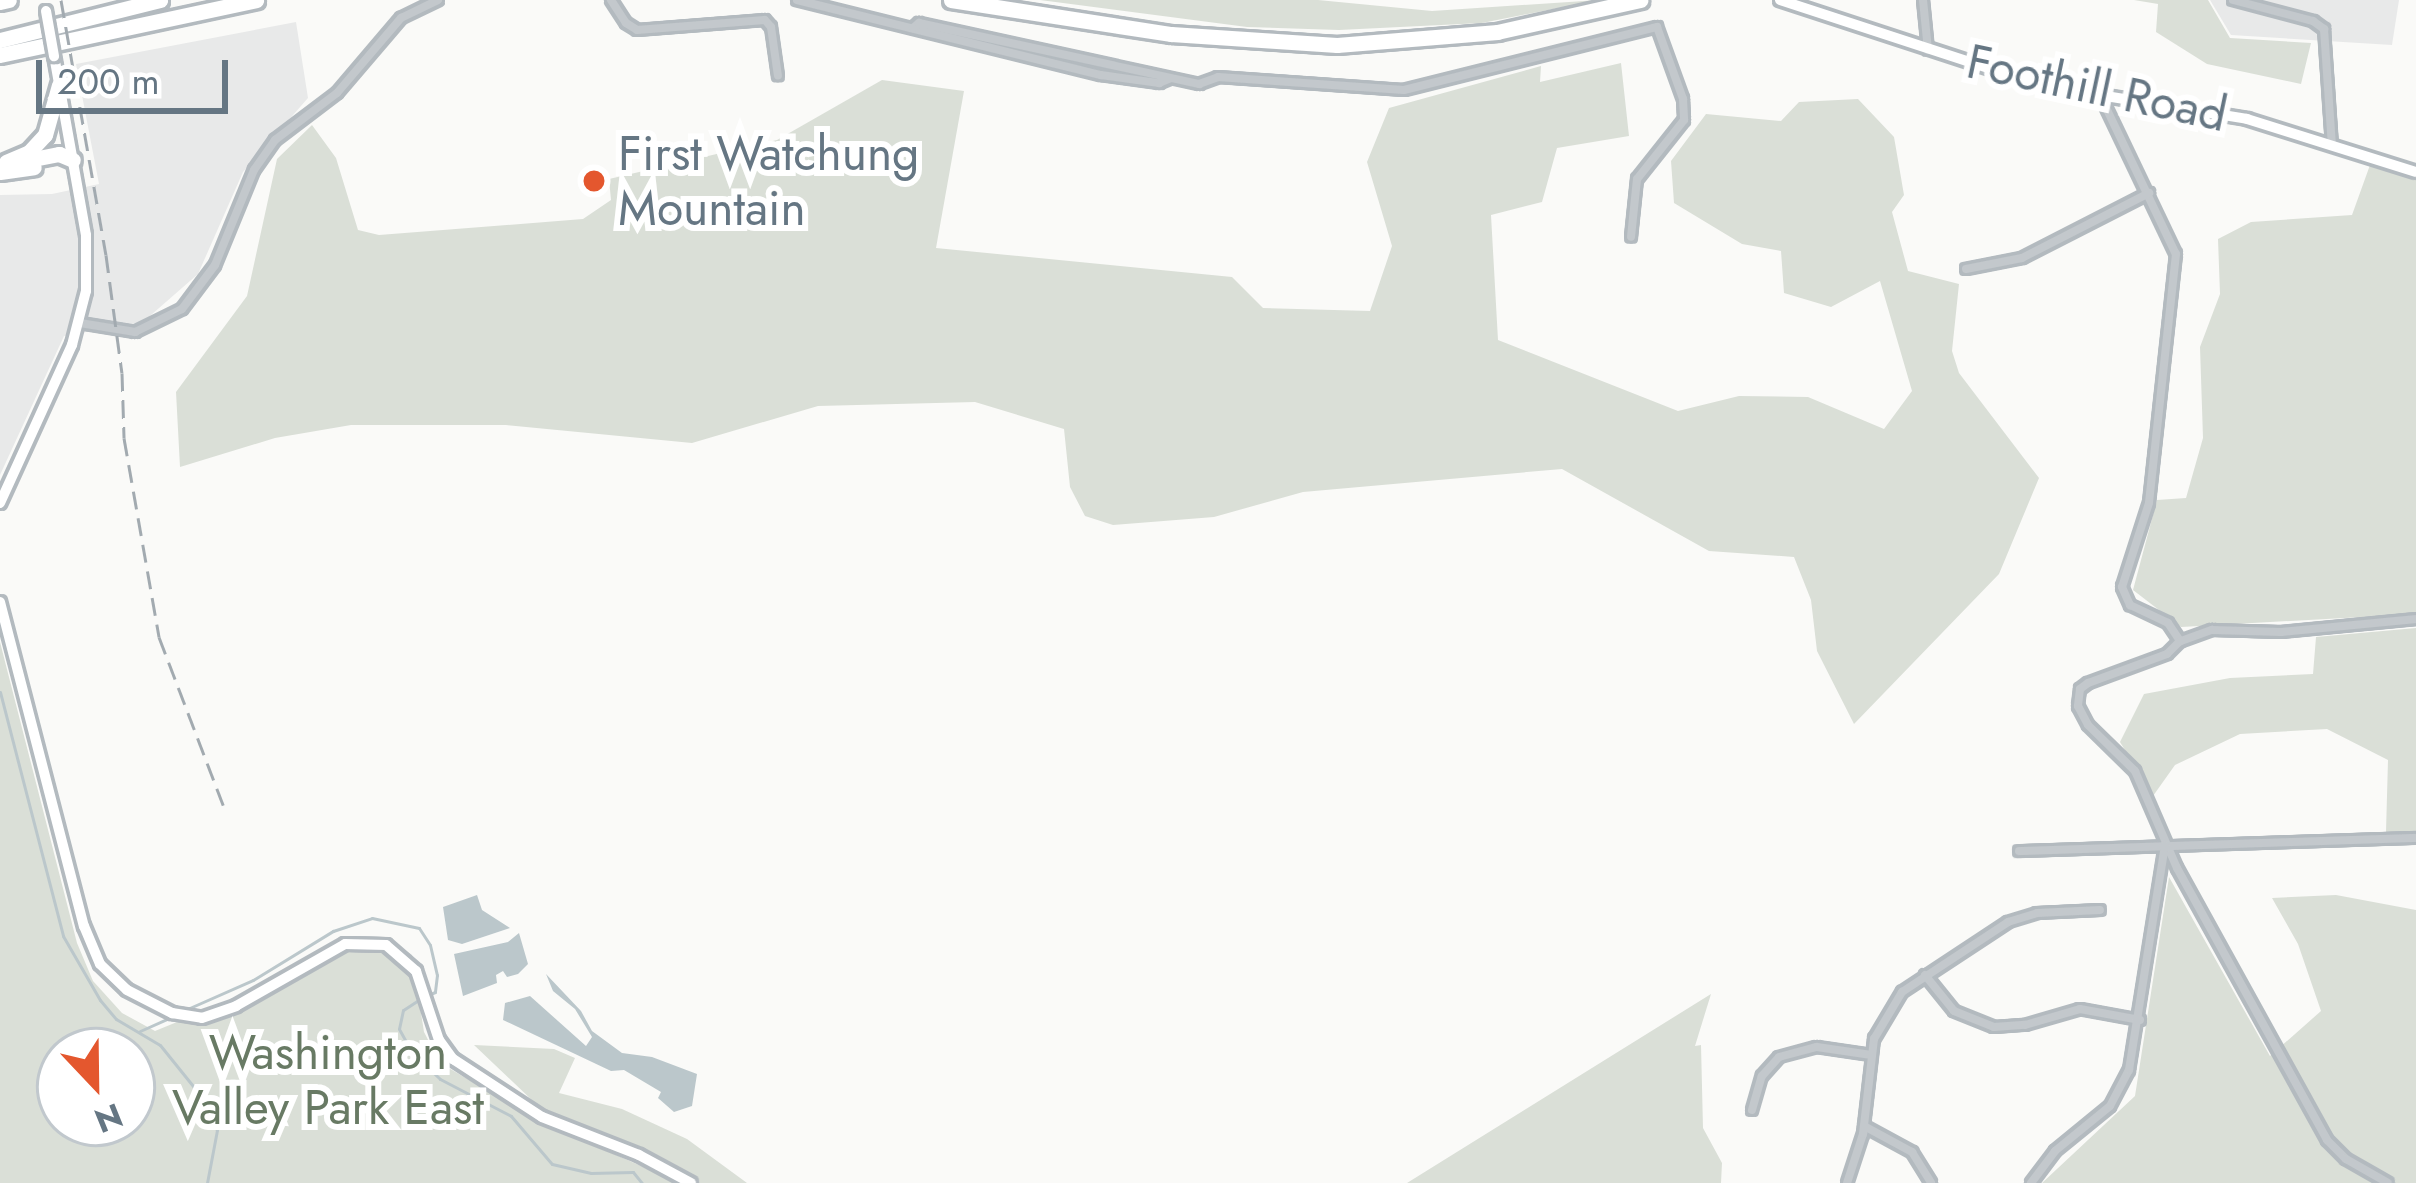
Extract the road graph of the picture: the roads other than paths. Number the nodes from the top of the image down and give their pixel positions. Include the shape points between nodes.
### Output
1 (9, 0) edge
2 (160, 0) edge
3 (256, 0) edge
4 (438, 0) edge
5 (611, 0) edge
6 (797, 0) edge
7 (951, 0) edge
8 (1640, 0) edge
9 (1780, 0) edge
10 (1923, 0) edge
11 (2233, 0) edge
12 (0, 2) edge
13 (45, 5) edge
14 (0, 40) edge
15 (38, 46) junction
16 (1928, 50) junction
17 (0, 55) edge
18 (0, 65) edge
19 (778, 76) dead end
20 (59, 85) junction
21 (2100, 95) junction
22 (2332, 146) junction
23 (73, 160) junction
24 (2, 165) edge
25 (2416, 172) edge
26 (2149, 193) junction
27 (1630, 237) dead end
28 (1966, 269) dead end
29 (80, 323) junction
30 (0, 503) edge
31 (0, 602) edge
32 (2416, 619) edge
33 (2180, 641) junction
34 (2416, 838) edge
35 (2165, 844) junction
36 (2019, 851) dead end
37 (2100, 910) dead end
38 (1925, 975) junction
39 (2140, 1021) junction
40 (1871, 1055) junction
41 (1752, 1110) dead end
42 (1864, 1126) junction
43 (691, 1183) edge
44 (1847, 1183) edge
45 (1931, 1183) edge
46 (2031, 1183) edge
47 (2388, 1183) edge

1 - 12 highway
2 - 14 highway
3 - 15 highway
4 - 29 street via 401,18 337,93 275,140 215,265 182,309 135,332
5 - 19 street via 638,30 761,18 771,27
6 - 27 street via 1199,84 1218,77 1414,89 1657,28 1684,120 1637,179
7 - 8 highway via 1172,34 1337,45 1496,32
9 - 16 street, Foothill Road
10 - 16 street
11 - 22 street via 2319,24 2327,40
13 - 20 street, bridge
15 - 17 highway
15 - 18 highway
16 - 21 street, Foothill Road
20 - 23 street
20 - 24 highway via 45,135
21 - 22 street, Foothill Road via 2246,119
21 - 26 street
22 - 25 street, Foothill Road
23 - 24 highway via 59,154
23 - 29 street via 88,261
26 - 28 street via 2022,257
26 - 33 street via 2172,237 2176,268 2149,503 2122,587 2130,605 2168,623
29 - 30 street
31 - 43 street via 91,946 127,990 178,1015 224,1012 354,942 392,947 412,964 440,1040 460,1064 542,1117
32 - 33 street via 2212,631
33 - 35 street via 2167,654 2088,683 2077,696 2088,724 2130,762
34 - 35 street
35 - 36 street
35 - 39 street
35 - 47 street via 2327,1140
37 - 38 street via 2026,915
38 - 39 street via 1954,1010 1994,1027 2080,1009
38 - 40 street via 1889,1007
39 - 46 street via 2120,1091
40 - 41 street via 1816,1047 1779,1057 1762,1076
40 - 42 street
42 - 44 street
42 - 45 street via 1912,1152

